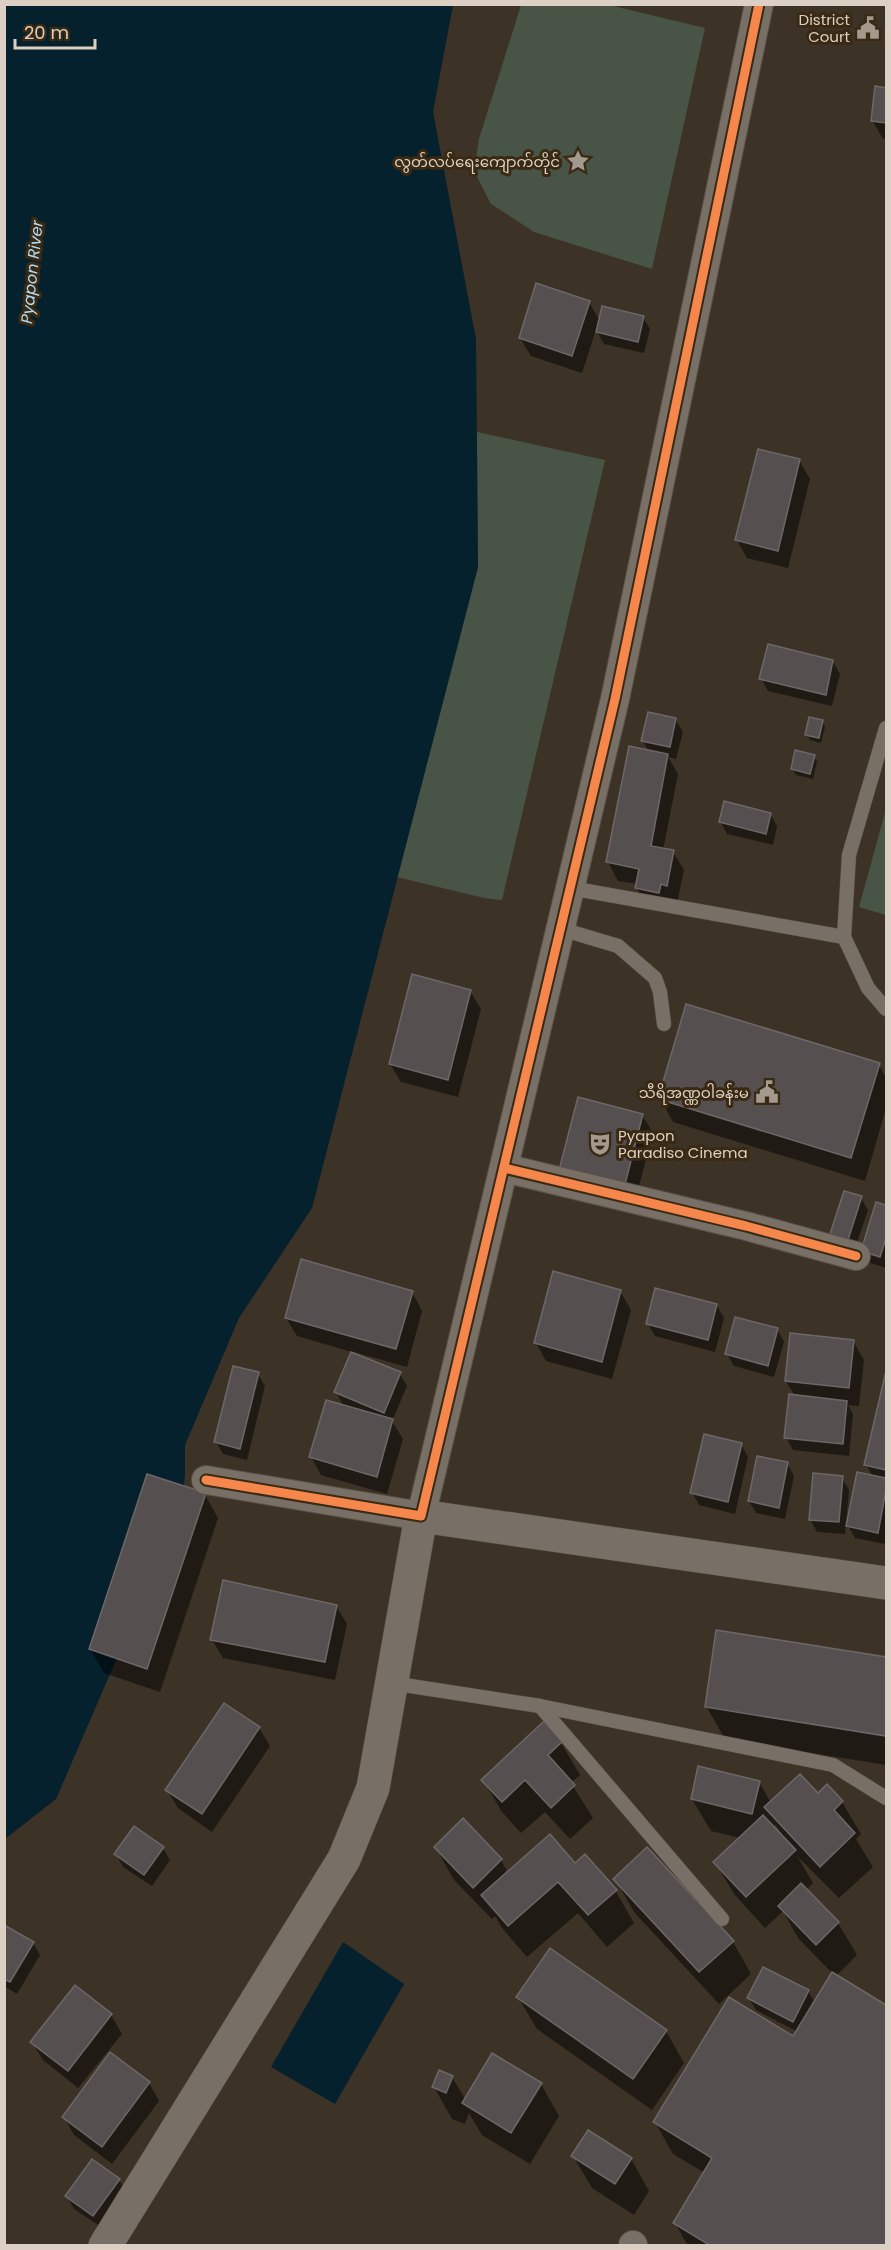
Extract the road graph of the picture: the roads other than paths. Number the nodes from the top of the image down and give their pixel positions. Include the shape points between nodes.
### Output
1 (759, 4) edge
2 (886, 729) edge
3 (570, 888) junction
4 (561, 929) junction
5 (844, 937) junction
6 (886, 1009) edge
7 (664, 1024) dead end
8 (504, 1168) junction
9 (856, 1256) dead end
10 (206, 1480) dead end
11 (421, 1516) junction
12 (886, 1583) edge
13 (391, 1683) junction
14 (540, 1706) junction
15 (886, 1798) edge
16 (722, 1919) dead end
17 (105, 2246) edge

1 - 3 street via 615,699
2 - 5 lane via 849,855
3 - 4 street
3 - 5 lane
4 - 7 lane via 618,946 655,978
4 - 8 street
5 - 6 lane via 868,988
8 - 9 street
8 - 11 street
10 - 11 street
11 - 12 main road
11 - 13 main road
13 - 14 lane
13 - 17 main road via 373,1788 344,1859
14 - 15 lane via 833,1765
14 - 16 lane

